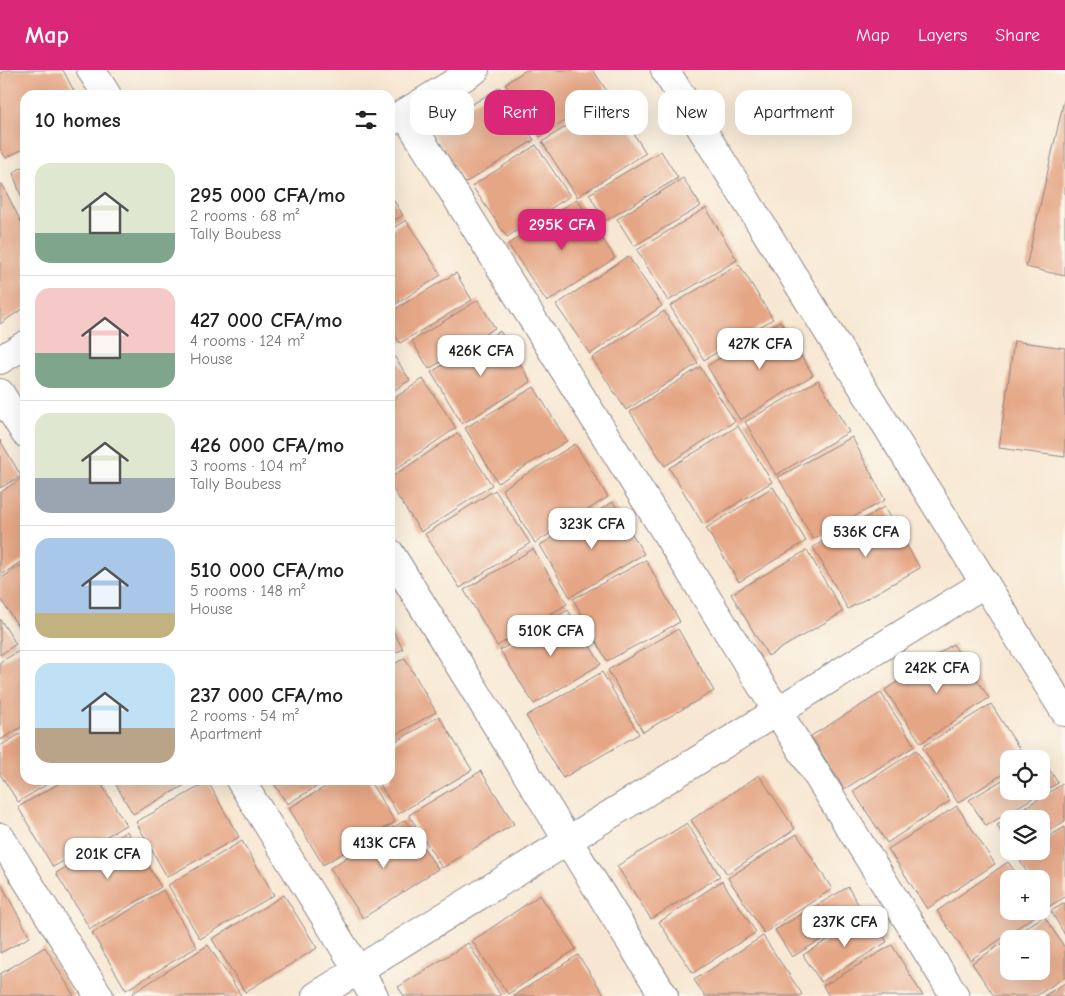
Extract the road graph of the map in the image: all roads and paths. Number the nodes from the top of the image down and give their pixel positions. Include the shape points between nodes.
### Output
1 (92, 70) edge
2 (475, 70) edge
3 (665, 70) edge
4 (104, 90) edge
5 (397, 117) edge
6 (20, 348) edge
7 (0, 360) edge
8 (0, 393) edge
9 (20, 425) edge
10 (395, 561) edge
11 (985, 583) junction
12 (778, 711) junction
13 (1065, 712) edge
14 (243, 785) edge
15 (0, 837) edge
16 (568, 841) junction
17 (358, 970) junction
18 (99, 996) edge
19 (316, 996) edge
20 (374, 996) edge
21 (664, 996) edge
22 (955, 996) edge

1 - 4 street
2 - 5 street
3 - 11 street
5 - 12 street
6 - 7 street
8 - 9 street
10 - 16 street
11 - 12 street
11 - 13 street
12 - 16 street
12 - 22 street
14 - 17 street
15 - 18 street
16 - 17 street
16 - 21 street
17 - 19 street
17 - 20 street

